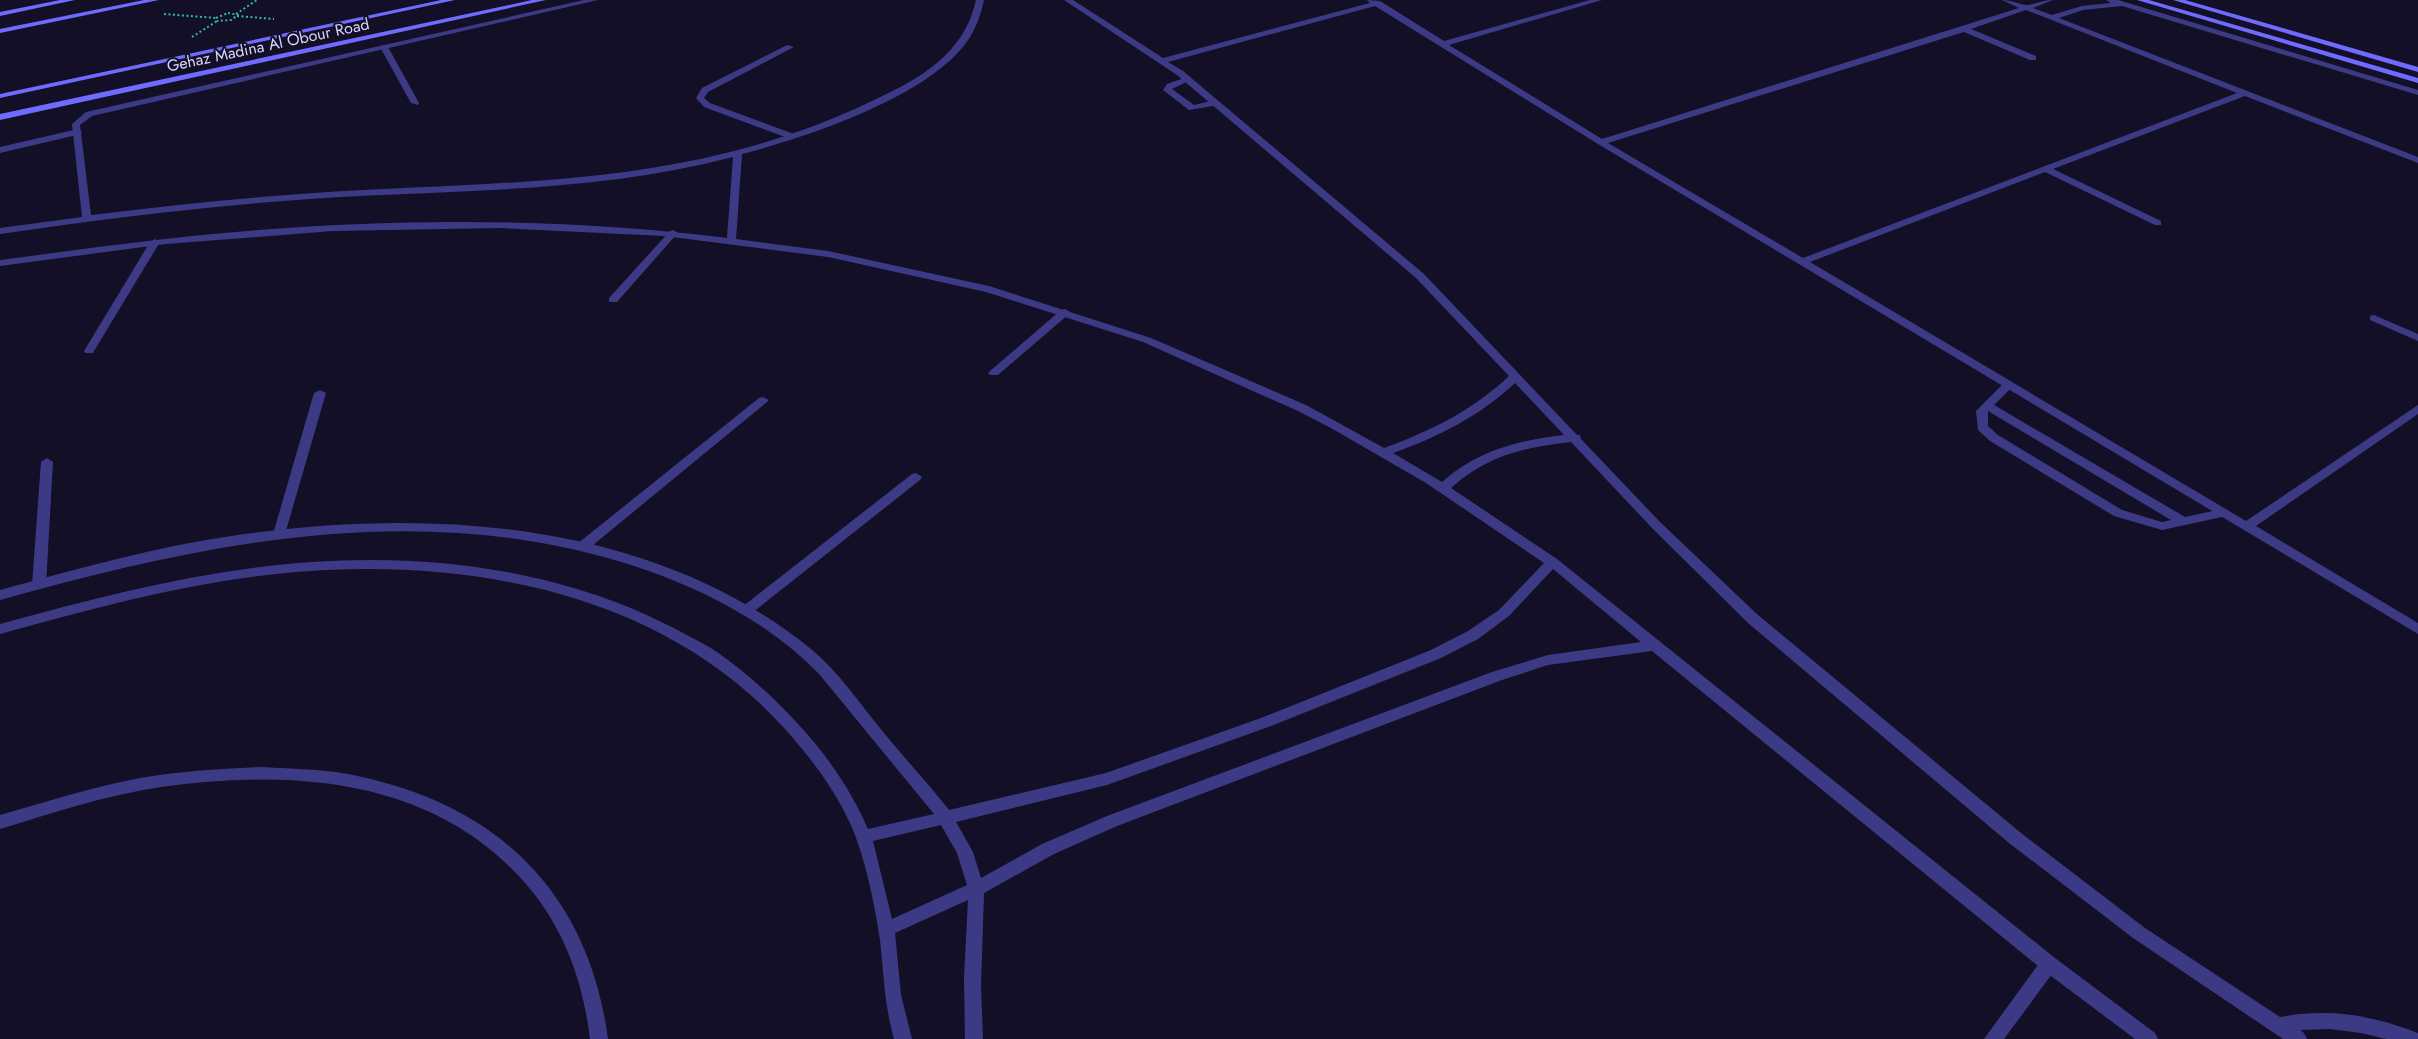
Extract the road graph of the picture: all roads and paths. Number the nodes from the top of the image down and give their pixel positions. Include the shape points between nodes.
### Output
1 (71, 0) edge
2 (155, 0) edge
3 (257, 0) edge
4 (451, 0) edge
5 (542, 0) edge
6 (594, 0) edge
7 (980, 0) edge
8 (1068, 0) edge
9 (1598, 0) edge
10 (2006, 0) edge
11 (2048, 0) edge
12 (2110, 0) edge
13 (2141, 0) edge
14 (2177, 0) edge
15 (1374, 2) edge
16 (2122, 4) junction
17 (2027, 8) junction
18 (0, 14) edge
19 (236, 14) junction
20 (2052, 18) junction
21 (1964, 29) junction
22 (0, 31) edge
23 (1443, 44) junction
24 (384, 47) junction
25 (790, 47) dead end
26 (2033, 58) dead end
27 (1161, 61) junction
28 (2418, 70) edge
29 (1188, 80) junction
30 (2418, 81) edge
31 (2244, 93) junction
32 (2418, 93) edge
33 (0, 96) edge
34 (415, 103) dead end
35 (1216, 104) junction
36 (0, 117) edge
37 (78, 132) junction
38 (791, 136) junction
39 (1601, 142) junction
40 (0, 150) edge
41 (738, 155) junction
42 (2418, 160) edge
43 (2047, 170) junction
44 (86, 218) junction
45 (2158, 223) dead end
46 (0, 231) edge
47 (673, 233) junction
48 (732, 238) junction
49 (155, 242) junction
50 (1802, 262) junction
51 (0, 264) edge
52 (613, 300) dead end
53 (1065, 312) junction
54 (2374, 318) dead end
55 (2418, 338) edge
56 (89, 351) dead end
57 (994, 373) dead end
58 (1516, 376) junction
59 (2008, 385) junction
60 (320, 393) dead end
61 (763, 400) dead end
62 (1987, 406) junction
63 (2418, 409) edge
64 (1576, 438) junction
65 (1384, 452) junction
66 (47, 462) dead end
67 (916, 477) dead end
68 (1443, 488) junction
69 (2222, 513) junction
70 (2183, 521) junction
71 (2246, 527) junction
72 (279, 534) junction
73 (582, 547) junction
74 (1552, 562) junction
75 (39, 584) junction
76 (0, 596) edge
77 (747, 610) junction
78 (0, 629) edge
79 (2418, 629) edge
80 (1656, 645) junction
81 (946, 817) junction
82 (0, 822) edge
83 (864, 837) junction
84 (976, 889) junction
85 (887, 929) junction
86 (2049, 964) junction
87 (2278, 1026) junction
88 (599, 1039) edge
89 (903, 1039) edge
90 (974, 1039) edge
91 (1993, 1039) edge
92 (2149, 1039) edge
93 (2298, 1039) edge
94 (2412, 1039) edge

1 - 18 main road
2 - 22 main road
3 - 19 path
4 - 33 main road, Gehaz Madina Al Obour Road
5 - 36 main road, Gehaz Madina Al Obour Road
6 - 24 street
7 - 38 street via 964,41 936,68 874,104
8 - 27 street
9 - 23 street
10 - 17 street
11 - 17 street
12 - 16 street
13 - 30 main road
14 - 28 main road
15 - 23 street
15 - 27 street
16 - 20 street via 2082,8
16 - 32 street
17 - 20 street
17 - 21 street
19 - 19 path via 223,14 216,20 231,20
20 - 31 street
21 - 26 street
21 - 39 street
23 - 39 street
24 - 34 street
24 - 37 street via 97,112 78,121
25 - 38 street via 705,90 700,98 707,105
27 - 29 street
29 - 35 street
29 - 35 street via 1167,90 1192,108
31 - 42 street
31 - 43 street
35 - 58 street via 1420,276
37 - 40 street
37 - 44 street
38 - 41 street
39 - 50 street
41 - 44 street via 609,178 316,196
41 - 48 street
43 - 45 street
43 - 50 street
44 - 46 street
47 - 48 street
47 - 49 street via 551,225 396,224
47 - 52 street
48 - 53 street via 910,269 988,288
49 - 51 street
49 - 56 street
50 - 59 street
53 - 57 street
53 - 65 street via 1144,338 1223,370
54 - 55 street
58 - 64 street
58 - 65 street via 1495,396 1462,419
59 - 62 street
59 - 69 street
60 - 72 street
61 - 73 street
62 - 70 street
62 - 70 street via 1982,411 1982,427 1994,438 2118,514 2162,526
63 - 71 street
64 - 68 street via 1525,444 1500,451 1478,460
64 - 87 street via 1656,525 1753,619 2015,838 2138,933
65 - 68 street
66 - 75 street
67 - 77 street
68 - 74 street
69 - 70 street
69 - 71 street
71 - 79 street
72 - 73 street via 392,527 467,529 529,536
72 - 75 street via 188,547
73 - 77 street via 649,565 706,587
74 - 80 street
74 - 81 street via 1504,612 1473,635 1436,654 1266,722 1107,779
75 - 76 street
77 - 81 street via 806,653
78 - 83 street via 83,605 175,584 314,566 378,564 440,567 499,575 554,588 610,604 662,625 710,653 754,686 794,726 829,772
80 - 84 street via 1548,660 1497,676 1112,821 1048,849
80 - 86 street
81 - 83 street
81 - 84 street via 965,852
82 - 88 street via 82,798 150,783 234,774 302,774 365,782 422,799 472,824 516,859 553,902 580,955 597,1017
83 - 85 street
84 - 85 street
84 - 90 street via 972,981
85 - 89 street via 894,1003
86 - 91 street
86 - 92 street
87 - 93 street
87 - 94 street via 2305,1020 2338,1020 2374,1026

